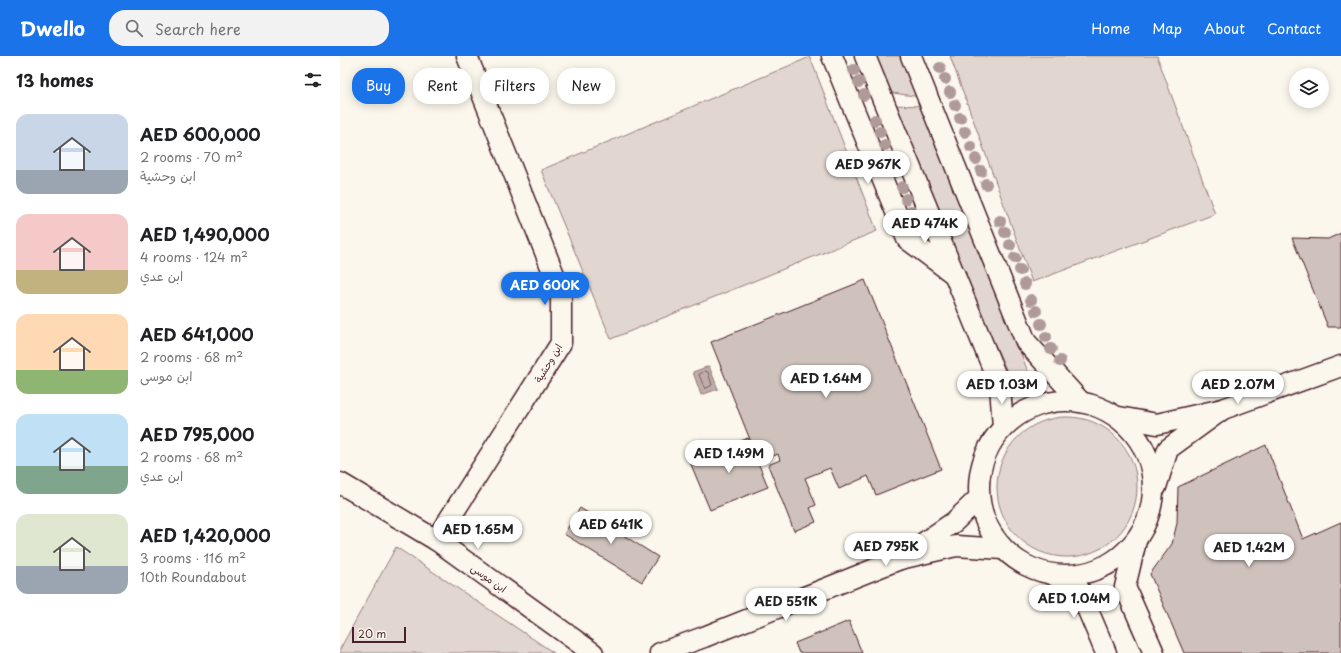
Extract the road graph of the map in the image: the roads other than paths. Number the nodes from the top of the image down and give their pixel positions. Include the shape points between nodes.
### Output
1 (467, 56) edge
2 (832, 56) edge
3 (865, 56) edge
4 (911, 56) edge
5 (955, 275) junction
6 (1341, 366) edge
7 (1079, 400) junction
8 (1223, 410) junction
9 (1119, 417) junction
10 (1003, 427) junction
11 (340, 483) edge
12 (1154, 494) junction
13 (978, 499) junction
14 (436, 540) junction
15 (1136, 540) junction
16 (1003, 549) junction
17 (900, 559) junction
18 (1054, 575) junction
19 (708, 645) edge
20 (593, 653) edge
21 (660, 653) edge
22 (1106, 653) edge
23 (1154, 653) edge

1 - 14 street, ابن وحشية via 561,292 561,343
2 - 5 street via 907,239
3 - 5 street
4 - 7 street via 1026,342
5 - 10 street via 1000,386
6 - 8 street
7 - 9 street via 1100,406
7 - 10 street via 1056,400 1033,406 1017,413
8 - 9 street via 1157,424
8 - 12 street via 1168,449
9 - 12 street via 1139,438 1151,465
10 - 13 street via 986,452 980,472
11 - 14 street, ابن موسى
12 - 15 street via 1148,519
13 - 16 street via 988,527
13 - 17 street via 954,522
14 - 20 street, ابن موسى
15 - 18 street via 1120,557 1100,569 1077,575
15 - 23 street via 1125,587
16 - 17 street via 956,546
16 - 18 street via 1032,569
17 - 19 street
18 - 22 street via 1078,589
19 - 21 street

